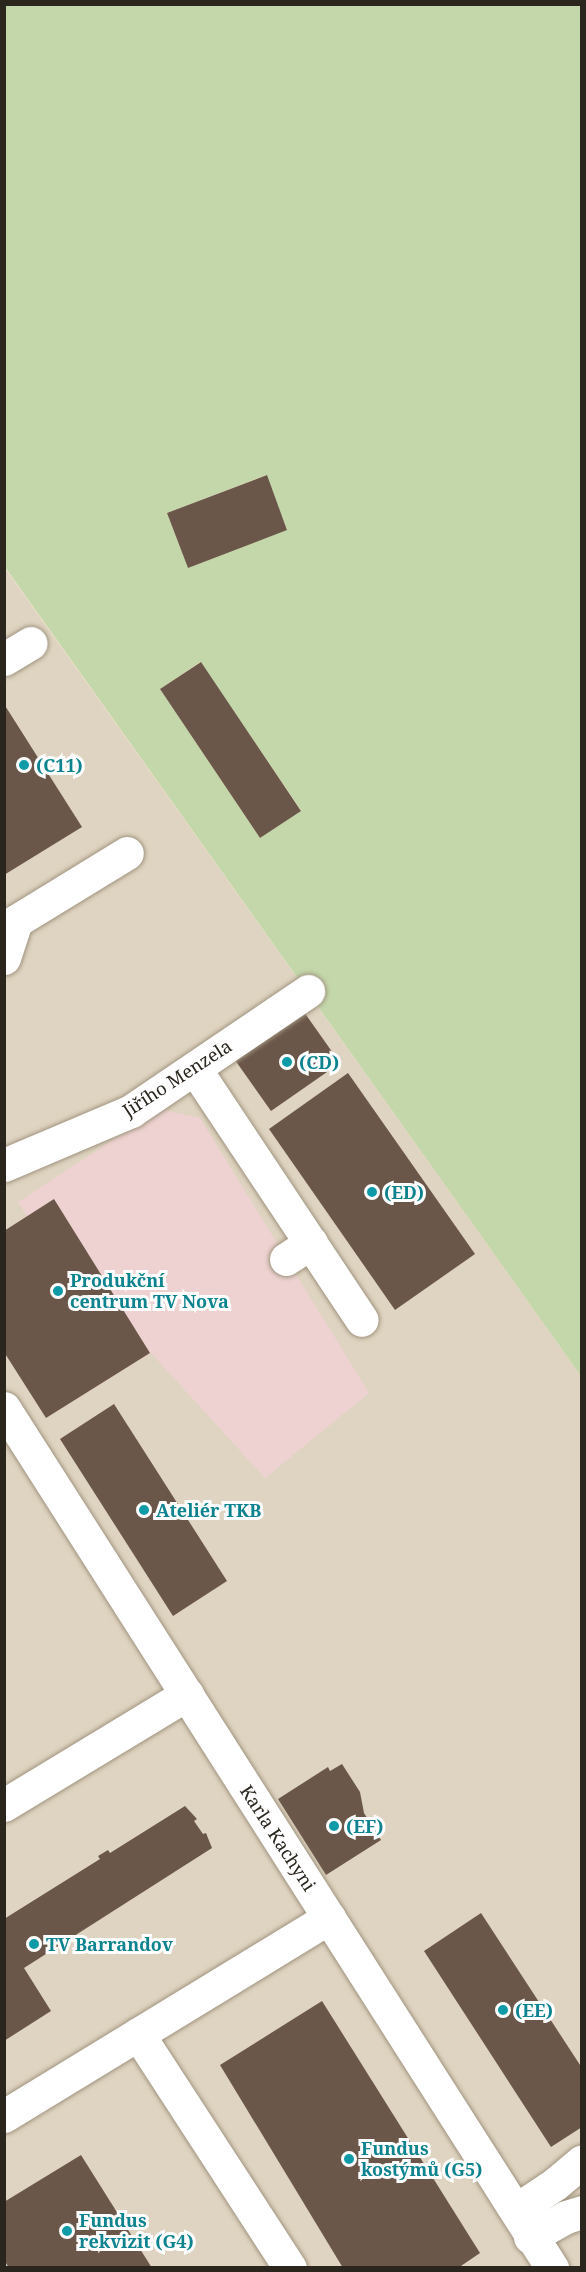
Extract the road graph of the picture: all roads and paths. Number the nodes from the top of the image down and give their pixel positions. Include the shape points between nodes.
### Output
1 (127, 854) dead end
2 (4, 958) edge
3 (308, 991) dead end
4 (195, 1069) junction
5 (4, 1165) edge
6 (362, 1320) dead end
7 (4, 1408) edge
8 (187, 1694) junction
9 (4, 1805) edge
10 (329, 1918) junction
11 (138, 2034) junction
12 (4, 2116) edge
13 (582, 2162) edge
14 (582, 2212) edge
15 (524, 2224) junction
16 (290, 2268) edge
17 (552, 2268) edge

1 - 2 lane via 16,921
3 - 4 lane, Jiřího Menzela
4 - 5 lane, Jiřího Menzela via 134,1117
4 - 6 lane via 299,1251
7 - 8 lane, Karla Kachyni
8 - 9 lane
8 - 10 lane, Karla Kachyni
10 - 11 lane
10 - 15 lane, Karla Kachyni
11 - 12 lane
11 - 16 lane
13 - 15 lane via 555,2184
14 - 15 lane
15 - 17 lane, Karla Kachyni

